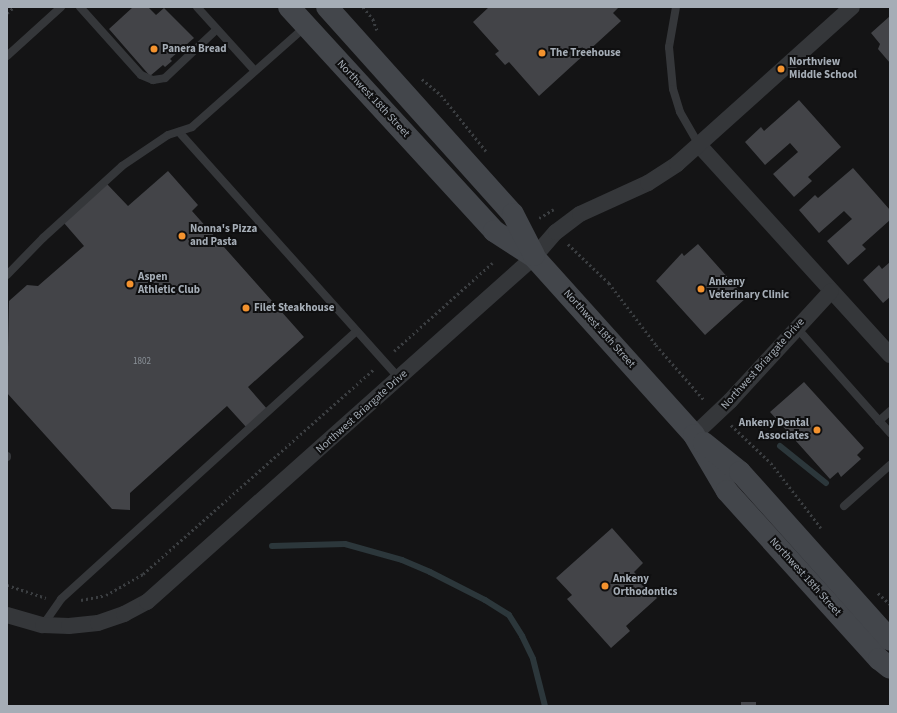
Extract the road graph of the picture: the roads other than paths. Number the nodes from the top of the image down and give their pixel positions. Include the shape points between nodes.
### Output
1 (61, 7) edge
2 (80, 7) edge
3 (197, 7) edge
4 (289, 7) edge
5 (328, 7) edge
6 (676, 7) edge
7 (852, 7) edge
8 (306, 26) junction
9 (217, 29) junction
10 (7, 56) edge
11 (255, 71) junction
12 (179, 132) junction
13 (699, 145) junction
14 (534, 256) junction
15 (7, 275) edge
16 (831, 291) junction
17 (796, 327) junction
18 (357, 330) junction
19 (890, 355) edge
20 (399, 378) junction
21 (890, 411) edge
22 (879, 421) junction
23 (890, 433) edge
24 (694, 435) junction
25 (890, 465) edge
26 (844, 506) dead end
27 (7, 615) edge
28 (42, 625) junction
29 (890, 640) edge
30 (890, 668) edge

1 - 10 lane
2 - 9 lane via 141,75 153,80 165,78
3 - 9 lane
4 - 8 main road, Northwest 18th Street
5 - 14 main road via 512,214
6 - 13 lane via 669,47 673,89 680,112
7 - 13 street, Northwest Briargate Drive
8 - 11 lane
8 - 14 main road, Northwest 18th Street via 494,231
9 - 11 lane
11 - 12 lane via 192,127
12 - 15 lane via 168,135 122,166 43,238
12 - 18 lane
13 - 14 street, Northwest Briargate Drive via 648,183 605,201 556,232
13 - 16 street
14 - 20 street, Northwest Briargate Drive
14 - 24 main road, Northwest 18th Street
16 - 17 street, Northwest Briargate Drive
16 - 19 street
17 - 22 lane
17 - 24 street, Northwest Briargate Drive via 719,413
18 - 20 lane
18 - 28 lane via 61,599
20 - 28 street, Northwest Briargate Drive via 147,602 98,623
21 - 22 lane
22 - 23 lane
24 - 29 main road via 740,472
24 - 30 main road, Northwest 18th Street via 727,491
25 - 26 lane
27 - 28 street, Northwest Briargate Drive

